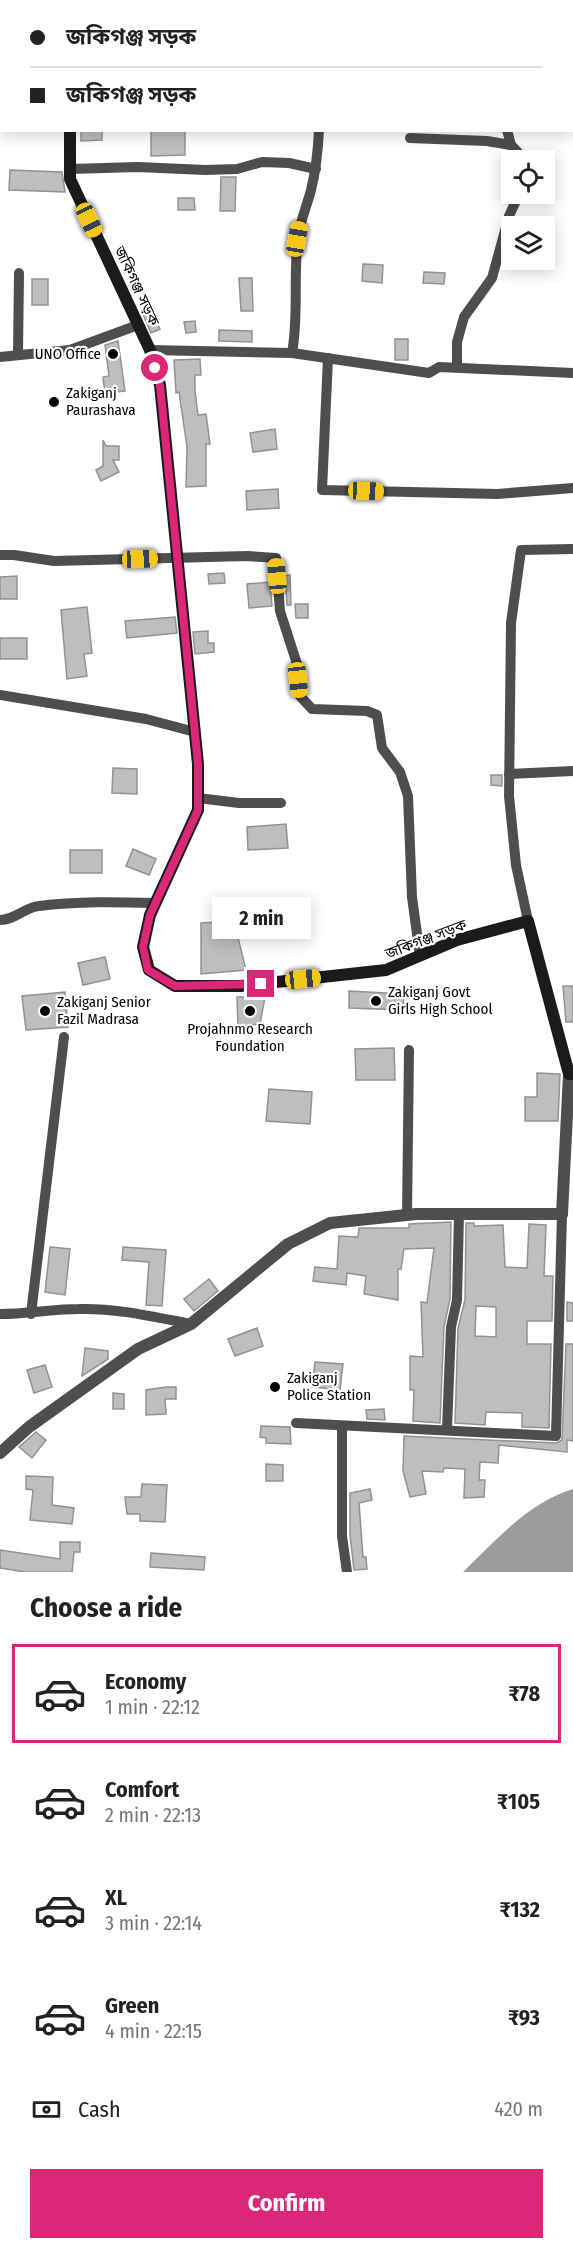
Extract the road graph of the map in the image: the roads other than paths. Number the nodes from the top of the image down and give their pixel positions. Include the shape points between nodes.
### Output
1 (70, 132) edge
2 (319, 132) edge
3 (508, 132) edge
4 (410, 138) dead end
5 (511, 146) junction
6 (515, 150) edge
7 (70, 169) junction
8 (316, 169) junction
9 (514, 204) edge
10 (20, 273) dead end
11 (138, 325) junction
12 (150, 350) junction
13 (292, 353) junction
14 (18, 354) junction
15 (0, 357) edge
16 (328, 358) junction
17 (457, 367) junction
18 (573, 373) edge
19 (573, 488) edge
20 (573, 549) edge
21 (0, 555) edge
22 (177, 557) junction
23 (0, 695) edge
24 (195, 732) junction
25 (573, 771) edge
26 (509, 774) junction
27 (198, 798) junction
28 (281, 803) dead end
29 (156, 903) junction
30 (0, 920) edge
31 (528, 921) junction
32 (420, 956) junction
33 (64, 1037) dead end
34 (409, 1050) dead end
35 (571, 1074) edge
36 (573, 1184) edge
37 (459, 1214) junction
38 (562, 1214) junction
39 (407, 1215) junction
40 (0, 1314) edge
41 (31, 1314) junction
42 (190, 1324) junction
43 (296, 1423) dead end
44 (342, 1427) junction
45 (447, 1429) junction
46 (0, 1453) edge
47 (347, 1572) edge

1 - 7 main road, জকিগঞ্জ সড়ক
2 - 8 street
3 - 5 street
4 - 5 street via 487,141
5 - 6 street
7 - 8 street via 237,169 262,162 289,162
7 - 11 main road, জকিগঞ্জ সড়ক via 70,179
8 - 13 street via 297,239 297,324
9 - 17 street via 492,278 464,317
10 - 14 street
11 - 12 main road, জকিগঞ্জ সড়ক
11 - 14 street via 70,350
12 - 13 street
12 - 22 main road, জকিগঞ্জ সড়ক via 160,385
13 - 16 street
14 - 15 street
16 - 17 street via 429,373 440,367
16 - 19 street via 322,490 497,494
17 - 18 street
20 - 26 street via 521,550 511,622
21 - 22 street via 54,561
22 - 24 main road, জকিগঞ্জ সড়ক
22 - 32 street via 276,558 280,611 297,664 300,696 312,709 367,711 377,715 382,748 400,772 408,796 412,897
23 - 24 street via 146,718
24 - 27 main road, জকিগঞ্জ সড়ক
25 - 26 street
26 - 31 street via 516,865
27 - 28 street
27 - 29 main road, জকিগঞ্জ সড়ক via 198,810
29 - 30 street via 35,906 9,920
29 - 32 main road, জকিগঞ্জ সড়ক via 143,947 148,970 175,986 241,986 386,970
31 - 32 main road, জকিগঞ্জ সড়ক via 457,940
31 - 35 main road
33 - 41 street
34 - 39 street
35 - 38 street
36 - 38 street
37 - 38 street
37 - 39 street
37 - 45 street
38 - 45 street via 556,1436
39 - 42 street via 330,1223 288,1244
40 - 41 street
41 - 42 street via 90,1309 124,1311
42 - 46 street via 138,1349 29,1427
43 - 44 street
44 - 45 street
44 - 47 street via 342,1536

